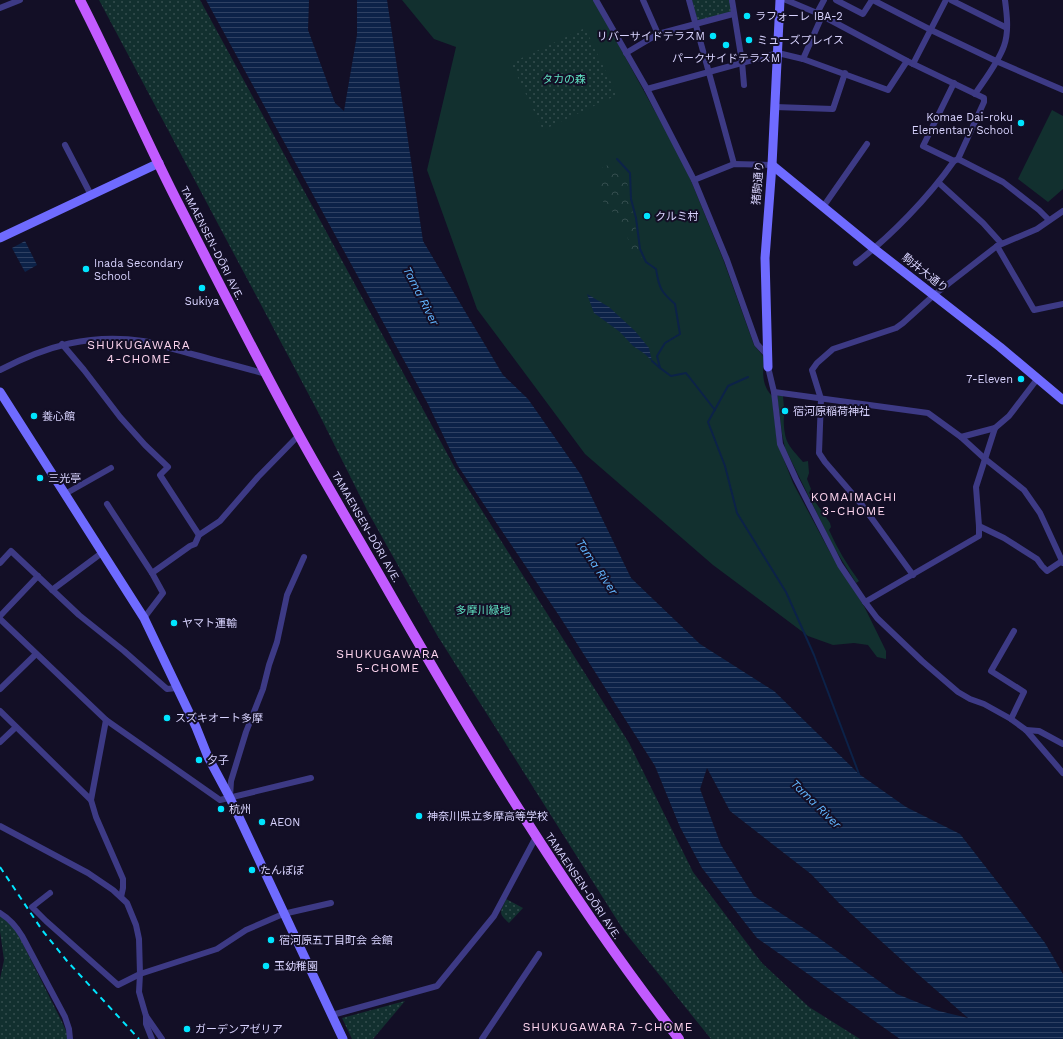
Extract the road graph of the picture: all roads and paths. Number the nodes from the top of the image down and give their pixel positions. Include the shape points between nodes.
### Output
1 (20, 0) edge
2 (80, 0) edge
3 (596, 0) edge
4 (643, 0) edge
5 (689, 0) edge
6 (732, 0) edge
7 (780, 0) edge
8 (786, 0) edge
9 (824, 0) edge
10 (836, 0) edge
11 (872, 0) edge
12 (946, 0) edge
13 (951, 0) edge
14 (1005, 0) edge
15 (0, 8) edge
16 (733, 14) junction
17 (819, 15) junction
18 (696, 24) junction
19 (1007, 28) junction
20 (931, 30) junction
21 (658, 34) junction
22 (626, 53) junction
23 (778, 53) junction
24 (803, 59) junction
25 (996, 61) junction
26 (742, 62) junction
27 (910, 62) junction
28 (709, 72) junction
29 (845, 73) junction
30 (954, 84) junction
31 (744, 85) dead end
32 (647, 89) junction
33 (1063, 90) edge
34 (976, 94) junction
35 (775, 107) junction
36 (64, 144) dead end
37 (867, 144) dead end
38 (956, 160) junction
39 (159, 163) junction
40 (734, 164) junction
41 (772, 165) junction
42 (694, 180) junction
43 (939, 183) junction
44 (91, 195) junction
45 (823, 207) junction
46 (1063, 211) edge
47 (1050, 220) junction
48 (1, 234) edge
49 (999, 245) junction
50 (874, 249) junction
51 (856, 263) dead end
52 (934, 295) junction
53 (1063, 304) edge
54 (62, 344) junction
55 (768, 356) junction
56 (768, 367) joint
57 (0, 370) edge
58 (267, 374) junction
59 (1038, 378) junction
60 (0, 392) edge
61 (774, 392) junction
62 (821, 399) junction
63 (1063, 400) edge
64 (995, 428) junction
65 (299, 435) junction
66 (961, 437) junction
67 (984, 458) junction
68 (111, 468) dead end
69 (65, 494) junction
70 (107, 504) dead end
71 (979, 526) junction
72 (199, 535) junction
73 (103, 552) junction
74 (304, 557) dead end
75 (1063, 561) edge
76 (0, 563) edge
77 (152, 572) junction
78 (913, 575) junction
79 (38, 576) junction
80 (52, 590) junction
81 (865, 602) junction
82 (0, 617) edge
83 (144, 618) junction
84 (1014, 631) dead end
85 (36, 654) junction
86 (177, 688) junction
87 (0, 689) edge
88 (0, 711) edge
89 (1011, 718) junction
90 (106, 720) junction
91 (16, 727) junction
92 (1026, 730) junction
93 (0, 742) edge
94 (1063, 744) edge
95 (1063, 773) edge
96 (311, 778) dead end
97 (230, 798) junction
98 (91, 800) junction
99 (0, 826) edge
100 (536, 837) junction
101 (50, 893) dead end
102 (121, 897) junction
103 (332, 903) dead end
104 (0, 913) edge
105 (283, 914) junction
106 (539, 954) dead end
107 (140, 974) junction
108 (332, 1015) junction
109 (146, 1016) junction
110 (71, 1039) edge
111 (152, 1039) edge
112 (162, 1039) edge
113 (343, 1039) edge
114 (482, 1039) edge
115 (678, 1039) edge

1 - 15 street
2 - 39 main road, TAMAENSEN-DŌRI AVE.
3 - 22 street
4 - 21 street
5 - 18 street
6 - 16 street
7 - 23 street, 猪駒通り
8 - 17 street
9 - 17 street
10 - 11 street via 863,14
11 - 20 street
12 - 20 street
13 - 19 street
14 - 19 street
16 - 18 street
16 - 26 street
17 - 24 street
17 - 27 street
18 - 21 street
18 - 28 street
19 - 25 street via 1004,46
20 - 25 street
20 - 27 street
21 - 22 street
22 - 32 street
23 - 24 street
23 - 26 street
23 - 35 street, 猪駒通り
24 - 29 street
25 - 33 street
25 - 34 street
26 - 28 street
26 - 31 street
27 - 29 street via 888,90
27 - 30 street
28 - 32 street
28 - 40 street
29 - 35 street via 833,109
30 - 34 street
30 - 38 street via 923,146
32 - 42 street
34 - 38 street via 984,98 984,102
35 - 41 street, 猪駒通り
36 - 44 street
37 - 45 street
38 - 43 street
38 - 47 street via 1003,182
39 - 44 street
39 - 58 main road, TAMAENSEN-DŌRI AVE.
40 - 41 street
40 - 42 street
41 - 45 street, 駒井大通り
41 - 55 street, 猪駒通り via 765,258
42 - 55 street via 727,260 757,344
43 - 49 street via 983,224
43 - 50 street
44 - 48 street
45 - 50 street, 駒井大通り
46 - 47 street
47 - 49 street
49 - 52 street
49 - 53 street via 1034,310
50 - 51 street
50 - 52 street, 駒井大通り
52 - 59 street, 駒井大通り
52 - 62 street via 896,328 833,349 812,370
54 - 57 street
54 - 58 street via 90,339 144,341
54 - 72 street via 120,417 168,468 160,475
55 - 56 street, 猪駒通り
56 - 61 street
58 - 65 main road, TAMAENSEN-DŌRI AVE.
59 - 63 street, 駒井大通り
59 - 64 street via 1009,416
60 - 69 street
61 - 62 street
61 - 81 street via 780,444 840,565
62 - 66 street via 928,413
62 - 78 street via 819,453 862,505
64 - 66 street
64 - 67 street
65 - 72 street via 220,521
65 - 100 main road, TAMAENSEN-DŌRI AVE. via 434,671
66 - 67 street
67 - 71 street via 976,487
67 - 75 street via 1029,496
68 - 69 street
69 - 73 street
70 - 77 street
71 - 75 street via 1037,559 1047,571
71 - 78 street via 979,536
72 - 77 street via 195,544
73 - 80 street
73 - 83 street
74 - 97 street via 287,595 263,689 246,732 231,782
76 - 79 street via 11,551
77 - 83 street via 163,593
78 - 81 street
79 - 80 street
79 - 82 street
80 - 86 street via 167,689
81 - 89 street via 885,626 958,692
82 - 85 street
83 - 86 street
84 - 89 street via 991,671 1024,692
85 - 87 street
85 - 90 street
86 - 97 street via 208,757
88 - 91 street
89 - 92 street
90 - 97 street via 220,800
90 - 98 street
91 - 93 street
91 - 98 street
92 - 94 street via 1039,731
92 - 95 street
96 - 97 street
97 - 105 street
98 - 102 street via 123,879
99 - 102 street via 88,872
100 - 108 street via 494,916 437,986
100 - 115 main road, TAMAENSEN-DŌRI AVE. via 624,966
101 - 107 street via 32,907 46,921 118,985
102 - 107 street via 136,925
103 - 105 street
104 - 110 street via 16,926 22,936 64,1017
105 - 107 street via 246,930 217,949
105 - 108 street
106 - 114 street
107 - 109 street via 139,992
108 - 113 street
109 - 111 street via 146,1024
109 - 112 street

